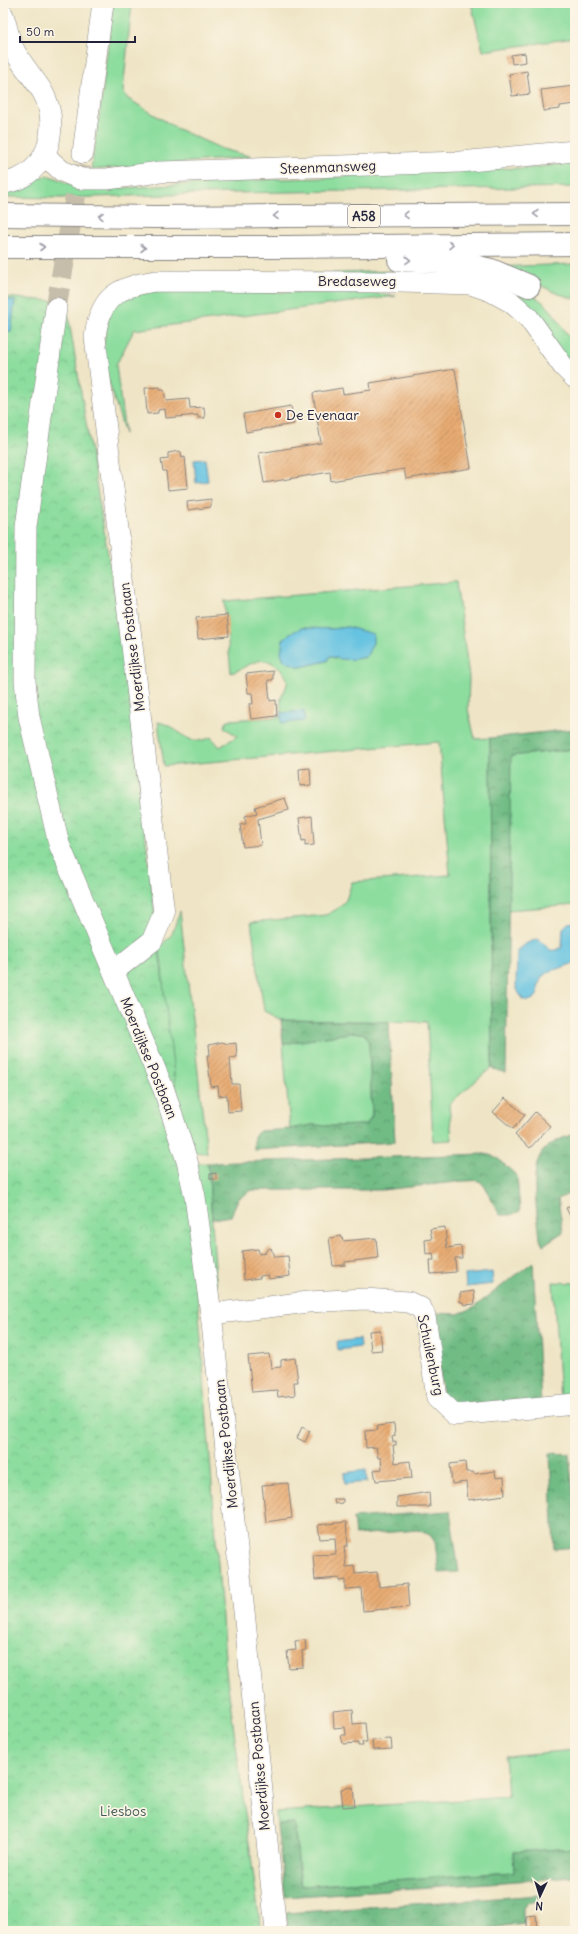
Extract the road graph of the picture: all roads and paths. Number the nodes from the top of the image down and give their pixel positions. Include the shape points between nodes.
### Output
1 (103, 3) edge
2 (3, 15) edge
3 (575, 151) edge
4 (82, 153) tunnel mouth
5 (45, 156) junction
6 (3, 183) edge
7 (575, 214) edge
8 (3, 215) edge
9 (575, 244) edge
10 (3, 247) edge
11 (286, 247) junction
12 (529, 286) dead end
13 (105, 303) joint
14 (56, 308) tunnel mouth
15 (575, 378) edge
16 (114, 971) junction
17 (211, 1314) junction
18 (575, 1404) edge
19 (276, 1931) edge

1 - 4 street
2 - 5 street via 14,49 43,92 50,114 50,137
3 - 5 street, Steenmansweg via 460,162 160,172 107,179 81,179 62,171
5 - 6 street via 33,170 12,183
7 -> 8 highway, A58 via 154,217
11 -> 9 highway, A58
10 -> 11 highway, A58
11 -> 12 highway, A58 via 362,259 461,263 491,270
13 - 15 street, Bredaseweg via 121,290 155,281 471,284 511,302 528,317 563,366
13 - 16 street, Moerdijkse Postbaan via 97,319 95,337 164,913 152,940
14 - 16 street, Moerdijkse Postbaan via 26,527 25,680 29,717 59,844
16 - 17 street, Moerdijkse Postbaan via 164,1090 187,1161 195,1197
17 - 18 street, Schuilenburg via 308,1302 365,1299 408,1302 420,1308 425,1316 436,1398 454,1415
17 - 19 street, Moerdijkse Postbaan

